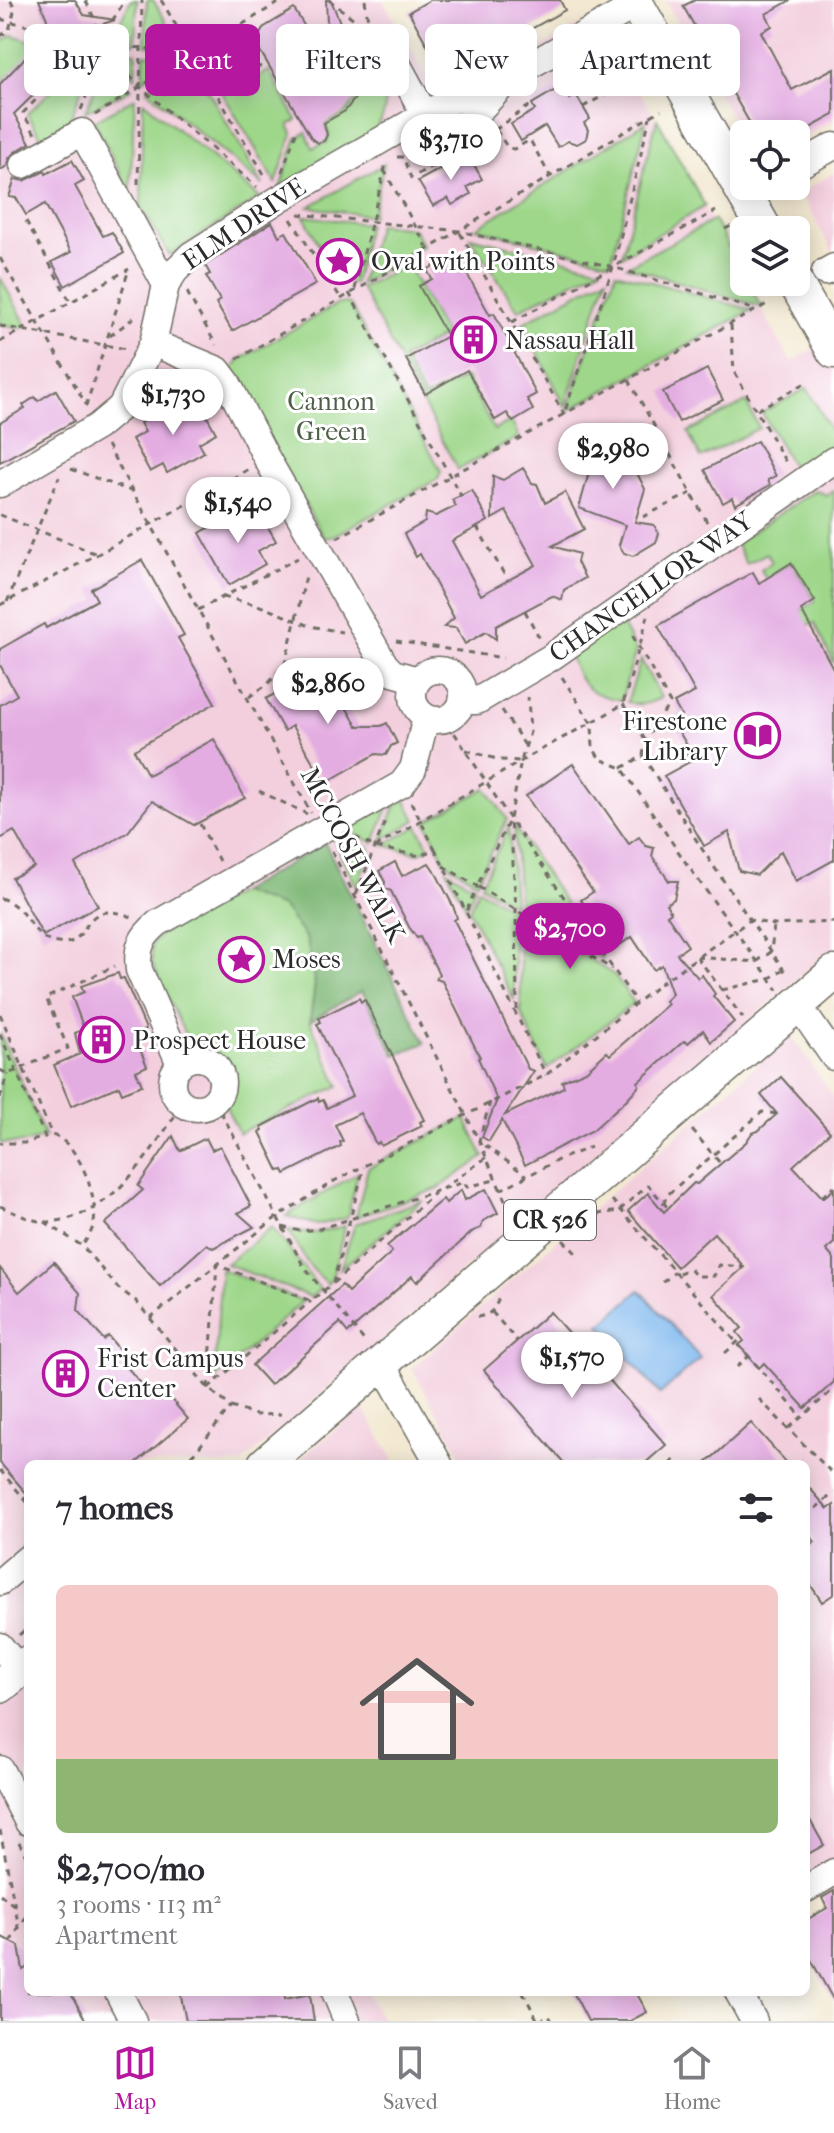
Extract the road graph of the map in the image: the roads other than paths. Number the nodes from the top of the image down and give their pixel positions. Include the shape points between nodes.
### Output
1 (635, 3) edge
2 (537, 61) edge
3 (409, 88) edge
4 (463, 96) edge
5 (493, 96) edge
6 (425, 115) junction
7 (401, 129) junction
8 (834, 146) edge
9 (810, 159) edge
10 (23, 165) dead end
11 (755, 205) edge
12 (818, 274) edge
13 (166, 285) junction
14 (151, 348) junction
15 (834, 351) edge
16 (834, 460) edge
17 (0, 484) edge
18 (418, 680) junction
19 (445, 713) junction
20 (834, 973) edge
21 (789, 992) junction
22 (834, 1057) edge
23 (180, 1064) junction
24 (369, 1354) junction
25 (274, 1460) edge
26 (436, 1460) edge
27 (24, 1561) edge
28 (0, 1582) edge
29 (0, 1769) edge
30 (24, 1814) edge
31 (834, 1872) edge
32 (810, 1887) edge
33 (120, 1996) edge
34 (337, 1996) edge
35 (740, 1996) edge
36 (133, 2021) edge
37 (347, 2021) edge
38 (754, 2021) edge

1 - 2 street, ELM DRIVE
1 - 11 main road
3 - 6 street
4 - 6 street, ELM DRIVE
5 - 7 street, ELM DRIVE via 467,123 449,129
6 - 7 street, ELM DRIVE
7 - 13 street, ELM DRIVE via 277,195 191,255
8 - 9 street
10 - 13 street via 82,132 137,231 140,262
12 - 15 main road
13 - 14 street, ELM DRIVE
14 - 17 street, ELM DRIVE via 128,398 112,417 92,416 74,441
14 - 18 street via 218,370 385,665
16 - 19 street, CHANCELLOR WAY via 550,658 477,701
18 - 19 street via 415,705
18 - 19 street via 432,671 449,672 461,685
19 - 23 street via 402,784 317,824 230,883 158,923 141,940 139,970
20 - 21 main road, CR 526
21 - 22 street
21 - 24 main road, CR 526
23 - 23 street via 172,1086 183,1104 197,1108 215,1101 223,1082 216,1066 202,1058
24 - 25 main road, CR 526
24 - 26 street
27 - 28 street
29 - 30 street
31 - 32 street
33 - 36 street
34 - 37 street
35 - 38 street

